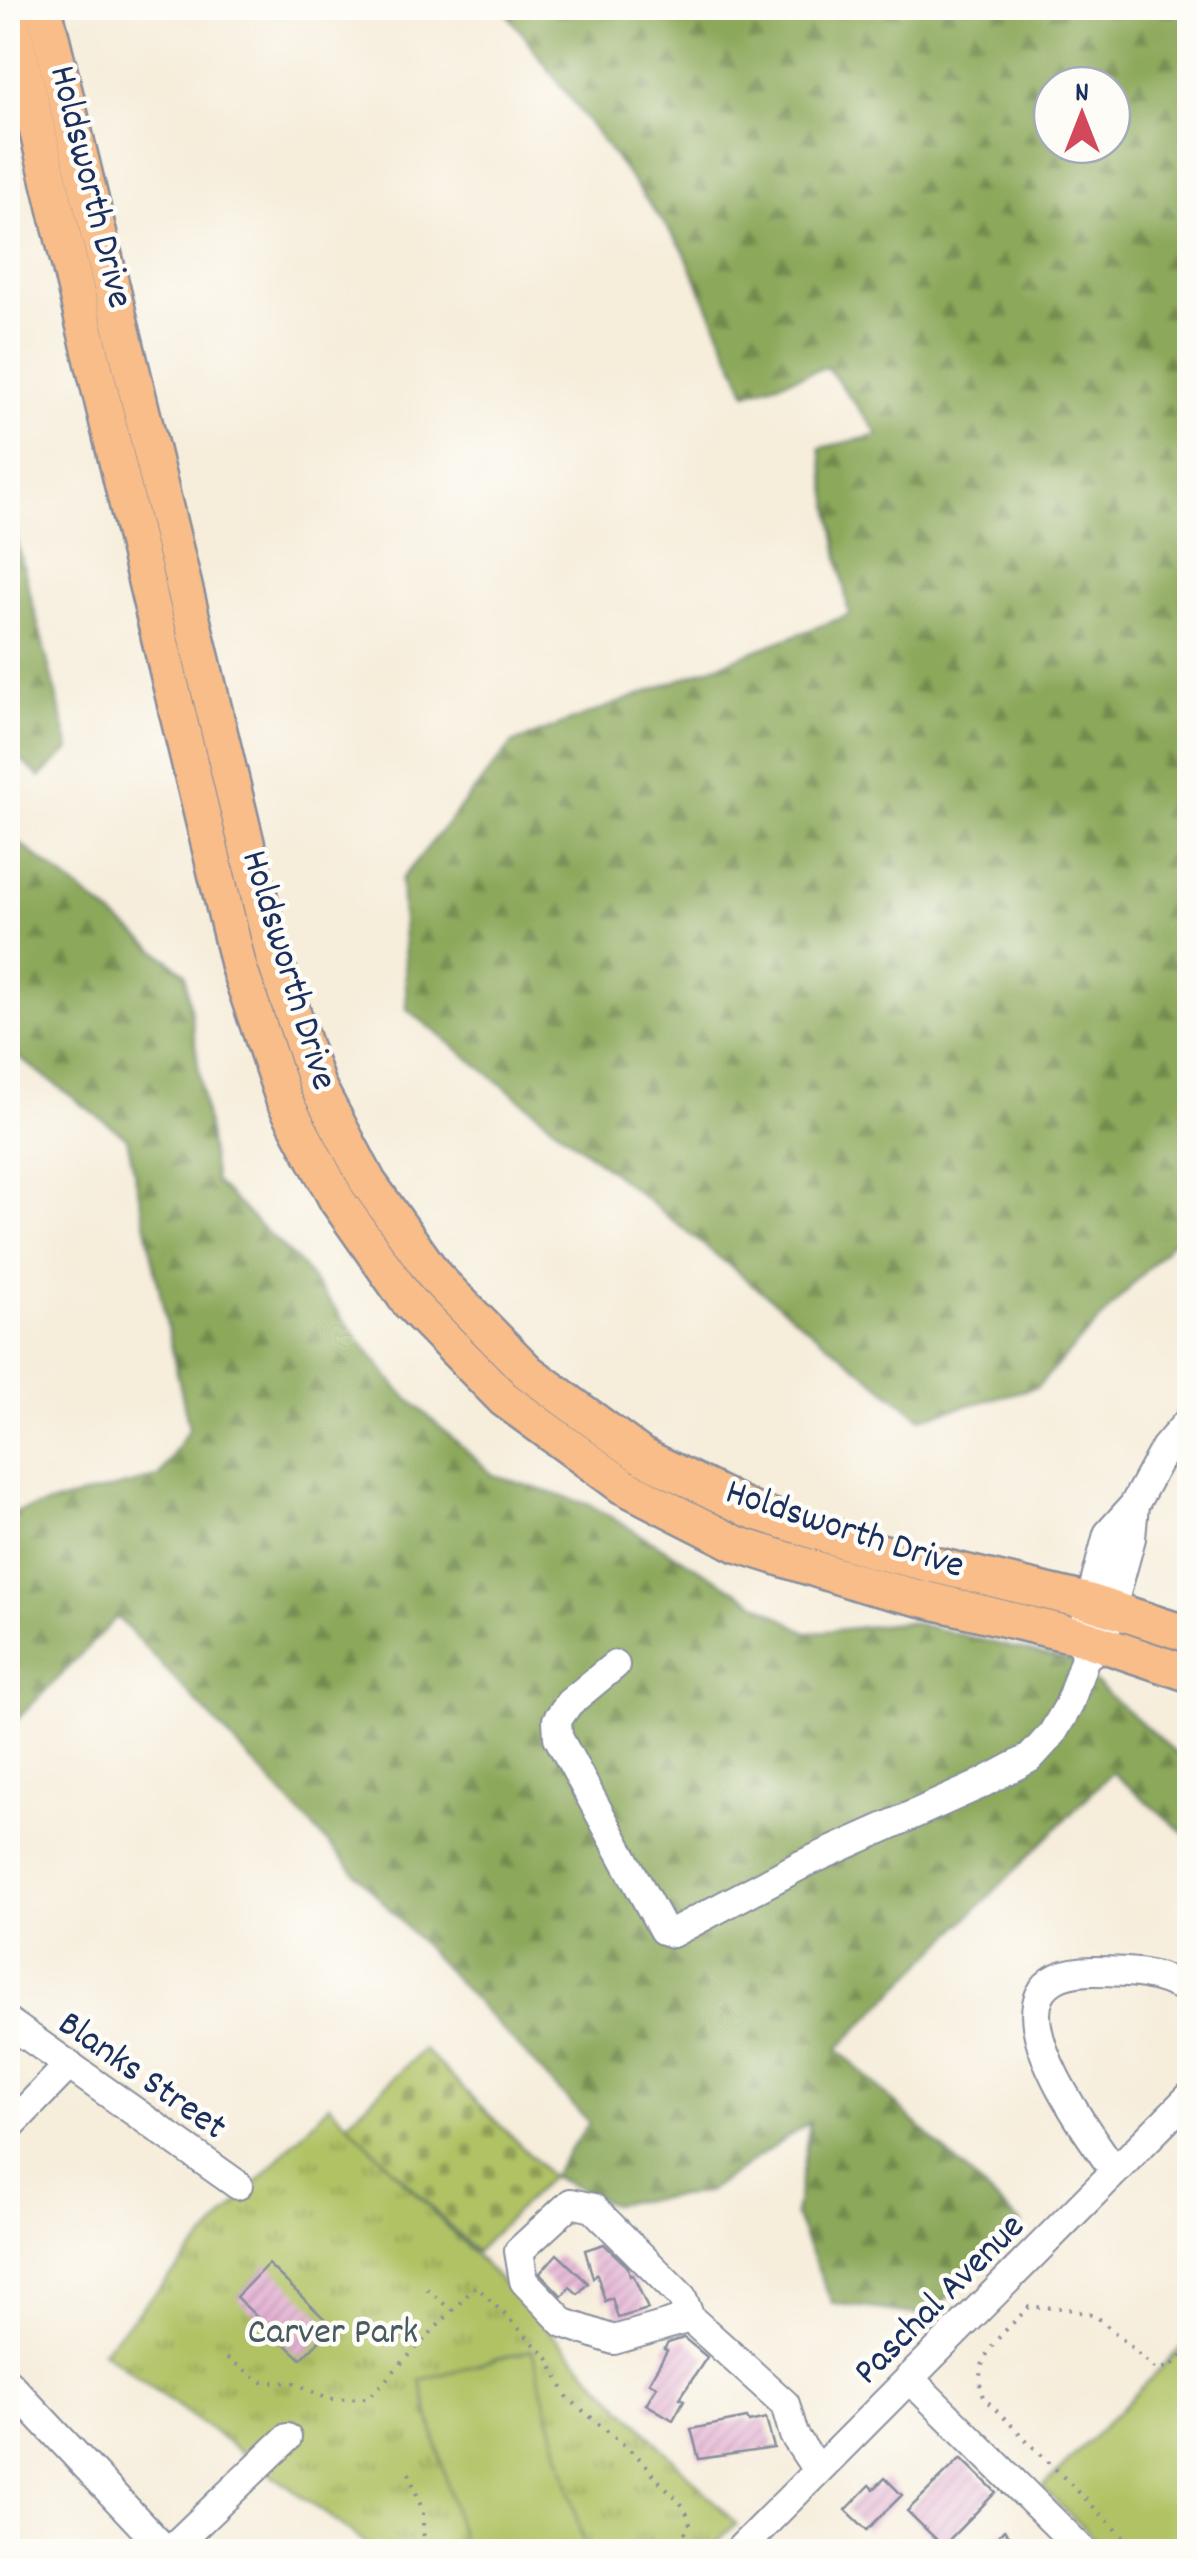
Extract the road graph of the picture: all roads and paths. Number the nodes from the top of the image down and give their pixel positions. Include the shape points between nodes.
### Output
1 (8, 8) edge
2 (44, 8) edge
3 (175, 550) junction
4 (140, 558) junction
5 (1190, 1419) edge
6 (1094, 1630) junction
7 (1190, 1635) edge
8 (614, 1665) dead end
9 (1190, 1674) edge
10 (1190, 1991) edge
11 (8, 2022) edge
12 (68, 2066) junction
13 (1190, 2096) edge
14 (8, 2128) edge
15 (1115, 2170) junction
16 (238, 2185) dead end
17 (427, 2288) dead end
18 (452, 2310) junction
19 (690, 2318) junction
20 (1190, 2348) edge
21 (227, 2358) dead end
22 (909, 2378) junction
23 (8, 2383) edge
24 (287, 2438) dead end
25 (818, 2470) junction
26 (409, 2473) dead end
27 (746, 2549) edge
28 (167, 2552) edge
29 (429, 2552) edge
30 (673, 2552) edge
31 (1084, 2552) edge
32 (1139, 2552) edge

1 - 4 main road, Holdsworth Drive
2 - 3 main road, Holdsworth Drive
3 - 4 main road
3 - 6 main road, Holdsworth Drive via 274,958 318,1085 368,1182 436,1278 542,1382 642,1456 751,1510
4 - 6 main road, Holdsworth Drive via 239,968 284,1100 338,1200 408,1302 504,1399 624,1486 721,1536 866,1586
5 - 6 street via 1108,1534
6 - 7 main road, Holdsworth Drive
6 - 8 street via 1069,1705 1030,1758 672,1933 663,1930 558,1737 557,1720 569,1703
6 - 9 main road, Holdsworth Drive
10 - 15 street via 1138,1971 1078,1971 1054,1980 1039,1996 1034,2026 1054,2072
11 - 12 street, Blanks Street
12 - 14 street
12 - 16 street, Blanks Street
13 - 15 street, Paschal Avenue
15 - 22 street, Paschal Avenue
17 - 18 path
18 - 21 path via 368,2398 328,2400 295,2383 262,2382
18 - 30 path via 476,2286 548,2358 568,2398 646,2463 684,2505 690,2525
19 - 19 street via 682,2298 593,2208 571,2202 520,2252 524,2280 564,2323 614,2340
19 - 25 street via 785,2404 794,2435
20 - 32 path via 1170,2367 1156,2369 1096,2316 1029,2307 981,2362 984,2397
22 - 25 street, Paschal Avenue
22 - 31 street
23 - 28 street
24 - 28 street
25 - 27 street, Paschal Avenue
26 - 29 path

